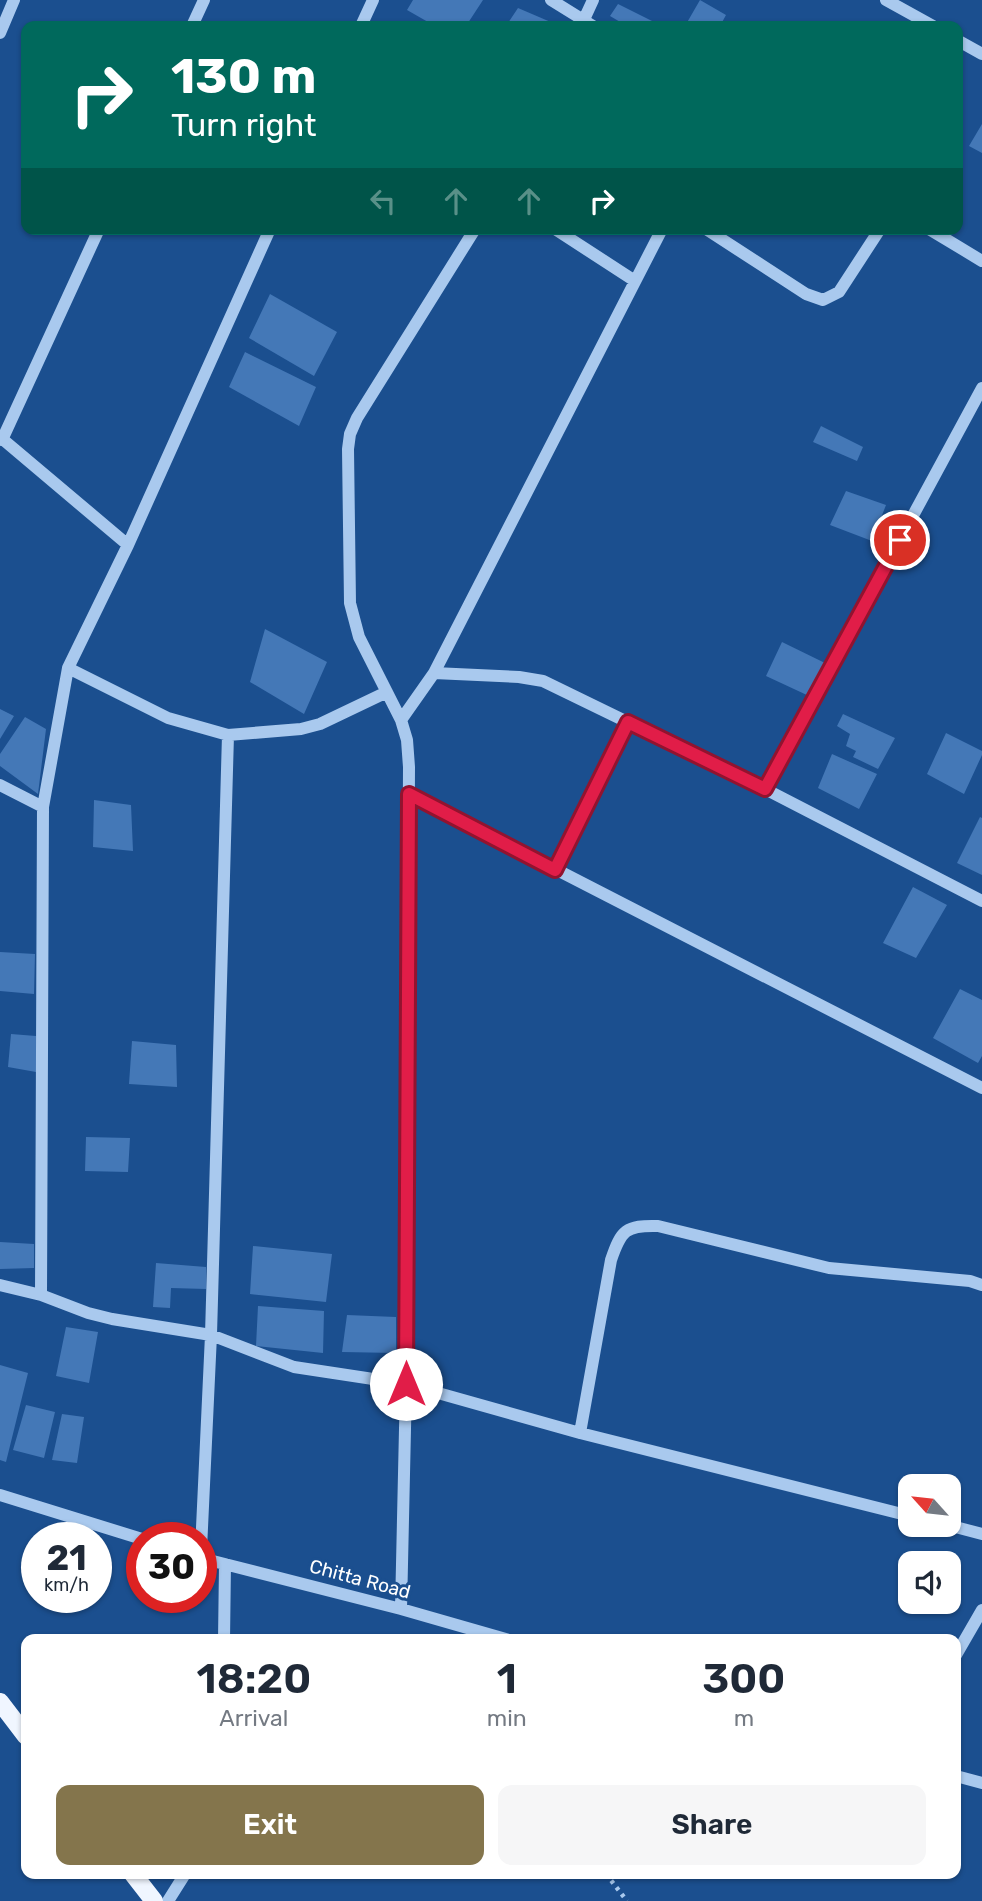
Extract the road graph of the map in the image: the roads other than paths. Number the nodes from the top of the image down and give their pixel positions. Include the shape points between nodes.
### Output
1 (14, 0) edge
2 (204, 0) edge
3 (373, 0) edge
4 (551, 0) edge
5 (593, 0) edge
6 (887, 0) edge
7 (194, 21) edge
8 (363, 21) edge
9 (582, 21) edge
10 (587, 21) edge
11 (924, 21) edge
12 (0, 33) edge
13 (963, 43) edge
14 (982, 54) edge
15 (96, 235) edge
16 (267, 235) edge
17 (471, 235) edge
18 (564, 235) edge
19 (658, 235) edge
20 (715, 235) edge
21 (876, 235) edge
22 (939, 235) edge
23 (982, 261) edge
24 (635, 281) junction
25 (982, 388) edge
26 (1, 438) edge
27 (128, 545) junction
28 (68, 668) junction
29 (434, 673) junction
30 (387, 692) junction
31 (401, 720) junction
32 (628, 722) junction
33 (228, 735) junction
34 (0, 785) edge
35 (765, 789) junction
36 (409, 794) junction
37 (43, 807) junction
38 (555, 870) junction
39 (982, 901) edge
40 (982, 1088) edge
41 (0, 1285) edge
42 (982, 1285) edge
43 (41, 1295) junction
44 (211, 1335) junction
45 (406, 1384) junction
46 (580, 1433) junction
47 (0, 1495) edge
48 (898, 1513) edge
49 (202, 1522) edge
50 (961, 1528) edge
51 (126, 1534) edge
52 (982, 1534) edge
53 (217, 1562) edge
54 (225, 1564) junction
55 (401, 1609) junction
56 (982, 1610) edge
57 (224, 1634) edge
58 (488, 1634) edge
59 (961, 1646) edge
60 (0, 1702) edge
61 (21, 1729) edge
62 (961, 1777) edge
63 (982, 1783) edge
64 (137, 1879) edge
65 (182, 1879) edge
66 (154, 1901) edge
67 (168, 1901) edge

1 - 12 street
2 - 7 street
3 - 8 street
4 - 9 street
5 - 10 street
6 - 11 street
13 - 14 street
15 - 26 street
16 - 27 street
17 - 30 street via 357,418 348,449 350,603 359,637
18 - 24 street
19 - 24 street
20 - 21 street via 806,294 823,300 839,292
22 - 23 street
24 - 29 street
25 - 35 street
26 - 27 street
27 - 28 street
28 - 33 street via 168,718
28 - 37 street
29 - 31 street
29 - 32 street via 543,681
30 - 31 street
30 - 33 street via 320,724
31 - 36 street via 407,740
32 - 35 street
32 - 38 street
33 - 44 street
34 - 37 street
35 - 39 street
36 - 38 street
36 - 45 street
37 - 43 street
38 - 40 street
41 - 43 street
42 - 46 street via 830,1268 658,1226 636,1225 618,1238 611,1260
43 - 44 street via 112,1320
44 - 45 street via 294,1367
44 - 49 street
45 - 46 street
45 - 55 street
46 - 48 street
47 - 51 street
50 - 52 street
53 - 54 street, Chitta Road
54 - 55 street, Chitta Road
54 - 57 street
55 - 58 street, Chitta Road
56 - 59 street
60 - 61 main road
62 - 63 street
64 - 66 main road
65 - 67 street

